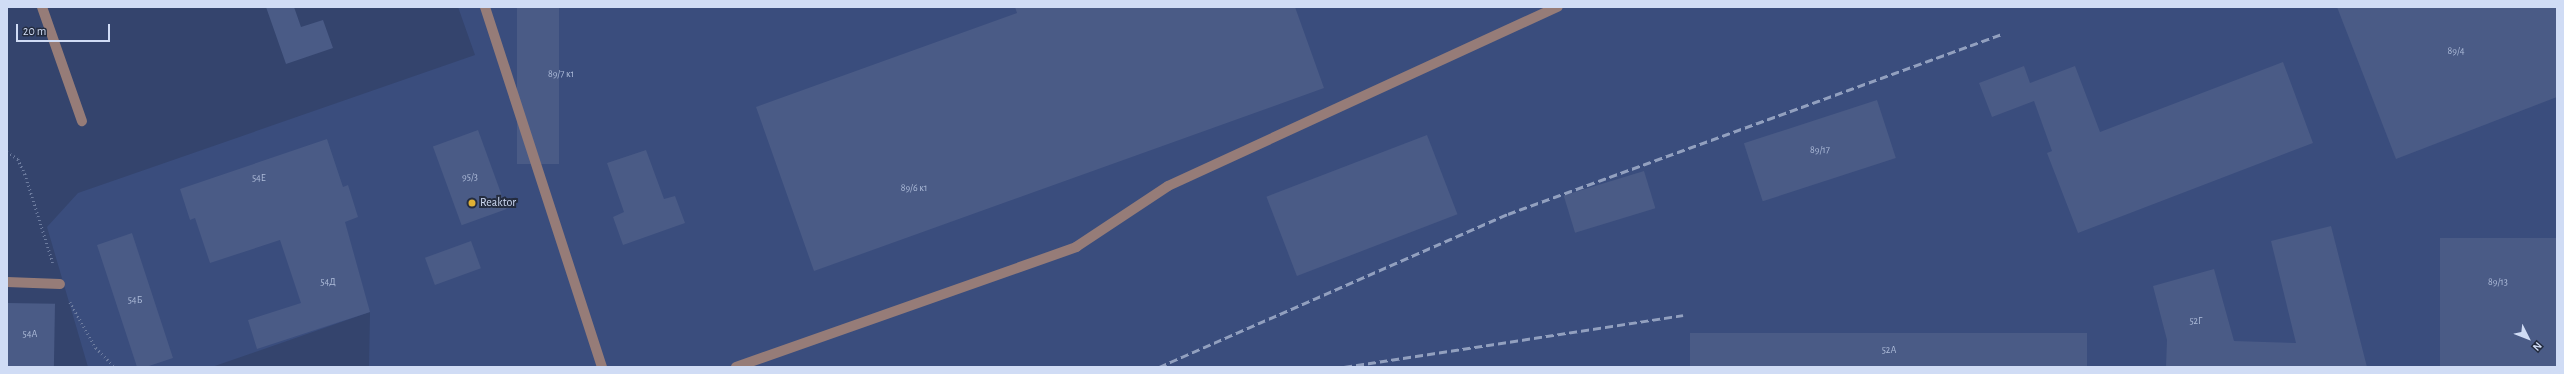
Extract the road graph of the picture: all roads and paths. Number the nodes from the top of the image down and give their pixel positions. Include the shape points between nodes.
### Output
1 (42, 7) edge
2 (485, 7) edge
3 (1558, 7) edge
4 (82, 121) dead end
5 (7, 152) edge
6 (7, 282) edge
7 (60, 284) junction
8 (115, 367) edge
9 (602, 367) edge
10 (736, 367) edge

1 - 4 lane
2 - 9 lane
3 - 10 lane via 1168,186 1076,247
5 - 7 path via 18,160 25,174
6 - 7 lane
7 - 8 path via 96,348

